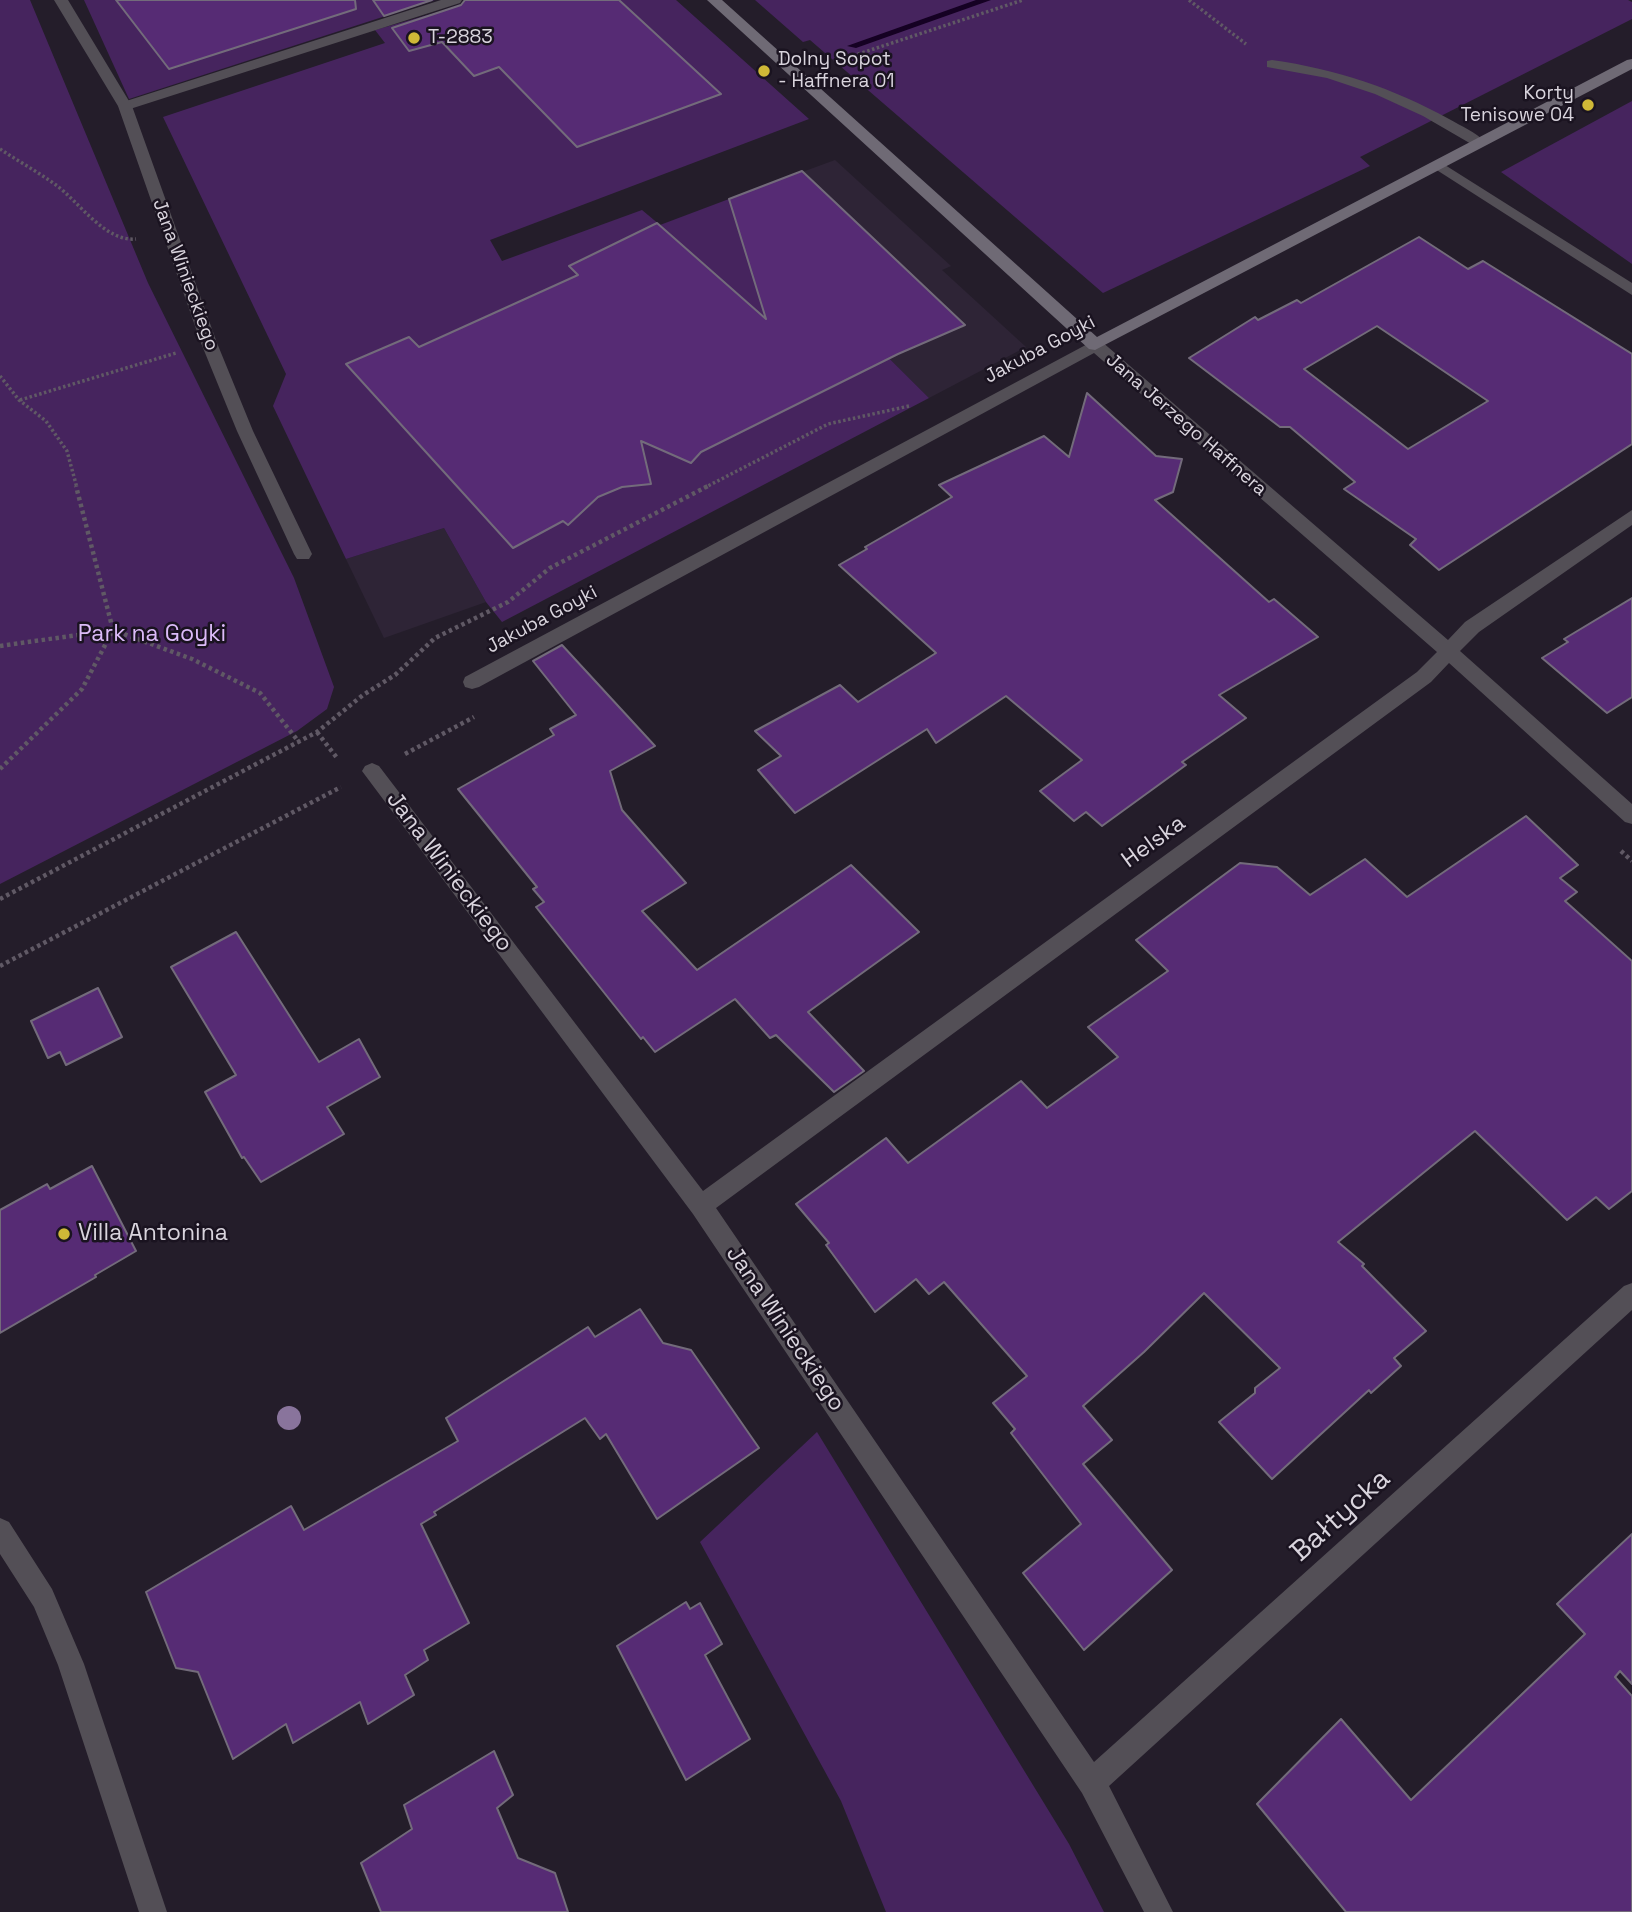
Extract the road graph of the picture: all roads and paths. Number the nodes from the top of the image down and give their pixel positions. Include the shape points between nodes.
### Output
1 (61, 0) edge
2 (455, 0) edge
3 (714, 0) edge
4 (1023, 0) edge
5 (1189, 0) edge
6 (1272, 64) joint
7 (1632, 64) edge
8 (796, 74) junction
9 (125, 106) junction
10 (1478, 142) junction
11 (0, 149) edge
12 (1437, 164) junction
13 (124, 240) dead end
14 (1632, 290) edge
15 (209, 343) junction
16 (1095, 345) junction
17 (0, 376) edge
18 (19, 400) junction
19 (918, 404) dead end
20 (1632, 516) edge
21 (303, 554) dead end
22 (113, 630) junction
23 (0, 646) edge
24 (1448, 651) junction
25 (472, 682) dead end
26 (299, 742) junction
27 (0, 769) edge
28 (372, 771) dead end
29 (342, 787) dead end
30 (1632, 816) edge
31 (0, 899) edge
32 (0, 966) edge
33 (701, 1206) junction
34 (1632, 1294) edge
35 (0, 1531) edge
36 (1092, 1783) junction
37 (153, 1912) edge
38 (1159, 1912) edge

1 - 9 street, Jana Winieckiego
2 - 9 street
3 - 8 street, Jana Jerzego Haffnera
4 - 8 path
5 - 6 path
6 - 10 street via 1365,83
7 - 10 street, Jakuba Goyki
8 - 16 street, Jana Jerzego Haffnera
9 - 15 street, Jana Winieckiego
10 - 12 street, Jakuba Goyki
11 - 13 path via 57,186
12 - 14 street
12 - 16 street, Jakuba Goyki
15 - 18 path
15 - 21 street, Jana Winieckiego
16 - 24 street, Jana Jerzego Haffnera
16 - 25 street, Jakuba Goyki
17 - 18 path
18 - 22 path via 46,421 67,451
19 - 26 path via 828,424 550,568 508,602 435,638 395,675
20 - 24 street, Helska via 1472,626
22 - 23 path
22 - 26 path via 192,659 260,693
22 - 27 path via 82,689
24 - 30 street, Jana Jerzego Haffnera
24 - 33 street, Helska via 1424,677
26 - 31 path
28 - 33 street, Jana Winieckiego
29 - 32 path
33 - 36 street, Jana Winieckiego
34 - 36 street, Bałtycka
35 - 37 street via 43,1598 71,1664
36 - 38 street, Jana Winieckiego

